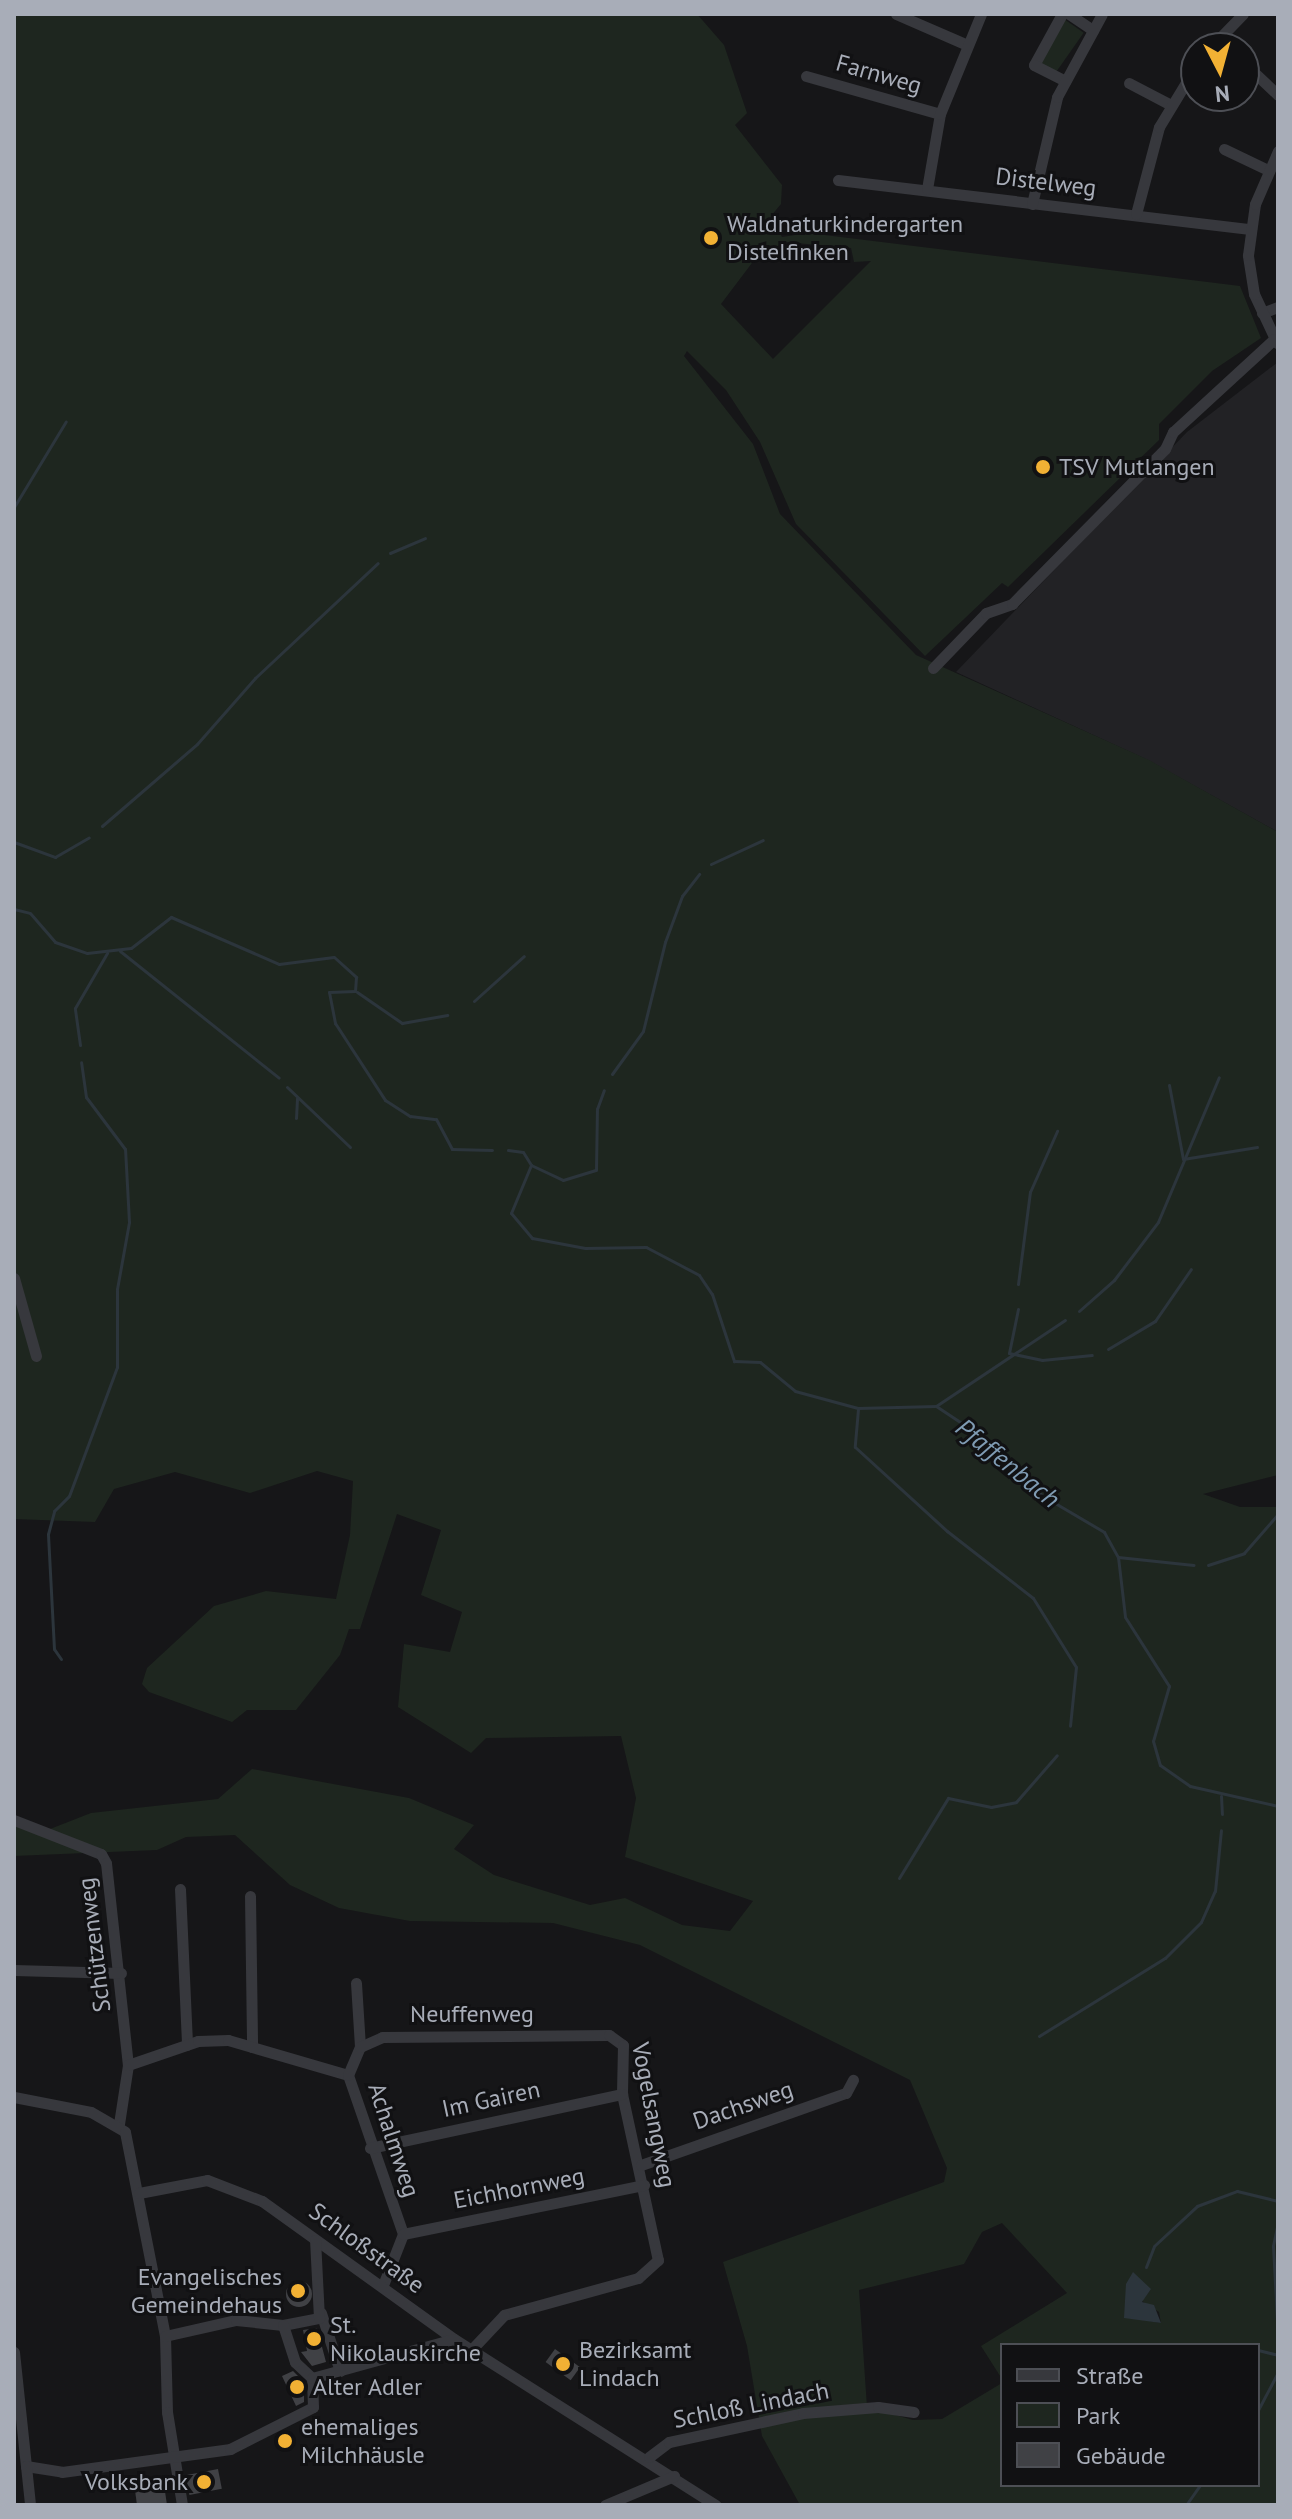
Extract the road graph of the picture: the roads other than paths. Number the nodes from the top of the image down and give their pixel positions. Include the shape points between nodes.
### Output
1 (896, 14) edge
2 (981, 14) edge
3 (1062, 14) edge
4 (1069, 14) edge
5 (1102, 14) edge
6 (1244, 15) edge
7 (1093, 30) junction
8 (1230, 32) edge
9 (965, 44) junction
10 (806, 76) dead end
11 (1260, 78) edge
12 (1065, 81) junction
13 (1129, 83) dead end
14 (1180, 89) edge
15 (1278, 95) edge
16 (1169, 104) junction
17 (940, 114) junction
18 (1224, 149) dead end
19 (1278, 151) edge
20 (1268, 170) junction
21 (838, 180) dead end
22 (927, 189) junction
23 (1032, 204) junction
24 (1136, 214) junction
25 (1250, 229) junction
26 (1278, 307) edge
27 (1262, 313) junction
28 (1276, 342) edge
29 (933, 668) dead end
30 (14, 1278) edge
31 (36, 1356) dead end
32 (14, 1820) edge
33 (180, 1889) dead end
34 (250, 1896) dead end
35 (14, 1970) edge
36 (121, 1973) junction
37 (356, 1983) dead end
38 (616, 2037) joint
39 (187, 2045) junction
40 (252, 2047) junction
41 (360, 2047) junction
42 (128, 2065) junction
43 (348, 2075) junction
44 (853, 2080) dead end
45 (622, 2094) junction
46 (14, 2097) edge
47 (119, 2124) junction
48 (370, 2148) junction
49 (641, 2165) junction
50 (644, 2185) junction
51 (139, 2193) junction
52 (403, 2234) junction
53 (315, 2240) junction
54 (383, 2285) junction
55 (321, 2313) junction
56 (283, 2325) junction
57 (165, 2336) junction
58 (454, 2339) junction
59 (472, 2349) junction
60 (14, 2352) edge
61 (340, 2371) junction
62 (312, 2378) junction
63 (17, 2397) edge
64 (914, 2412) dead end
65 (649, 2457) junction
66 (172, 2458) junction
67 (26, 2466) junction
68 (674, 2476) junction
69 (30, 2505) edge
70 (182, 2505) edge
71 (605, 2505) edge
72 (716, 2505) edge

1 - 9 street
2 - 9 street
3 - 12 street via 1034,65
4 - 7 street
5 - 7 street
6 - 8 street
7 - 12 street
9 - 17 street
10 - 17 street, Farnweg
11 - 15 street
12 - 23 street
13 - 16 street
14 - 16 street
16 - 24 street via 1142,176
17 - 22 street
18 - 20 street
19 - 20 street
20 - 25 street
21 - 22 street, Distelweg
22 - 23 street, Distelweg
23 - 24 street, Distelweg
24 - 25 street, Distelweg
25 - 27 street via 1249,275
26 - 27 street
27 - 28 street
28 - 29 street via 1183,422 1165,449 1012,604 986,613
30 - 31 street
32 - 36 street, Schützenweg via 101,1854
33 - 39 street
34 - 40 street
35 - 36 street
36 - 42 street, Schützenweg
37 - 41 street
38 - 41 street, Neuffenweg via 382,2037
38 - 45 street, Vogelsangweg via 624,2049
39 - 40 street, Achalmweg via 228,2040
39 - 42 street, Achalmweg
40 - 43 street, Achalmweg
41 - 43 street
42 - 47 street, Schützenweg
43 - 48 street, Achalmweg
44 - 49 street, Dachsweg via 846,2093
45 - 48 street, Im Gairen
45 - 49 street, Vogelsangweg
46 - 47 street
47 - 51 street
48 - 52 street, Achalmweg
49 - 50 street, Vogelsangweg
50 - 52 street, Eichhornweg
50 - 59 street, Vogelsangweg via 660,2249 651,2272 504,2315
51 - 53 street, Schloßstraße via 207,2180 226,2184 262,2201
51 - 57 street
52 - 54 street, Achalmweg
53 - 54 street, Schloßstraße
53 - 55 street
54 - 58 street, Schloßstraße
55 - 56 street
55 - 61 street
56 - 57 street via 236,2320
56 - 62 street via 295,2362
57 - 66 street
58 - 59 street, Schloßstraße
58 - 61 street
59 - 65 street, Schloßstraße
60 - 63 street
61 - 62 street
62 - 66 street via 316,2403 279,2428 230,2449
63 - 67 street
64 - 65 street, Schloß Lindach via 878,2407 803,2413 669,2442
65 - 68 street, Schloßstraße
66 - 67 street via 62,2472
66 - 70 street
67 - 69 street
68 - 71 street
68 - 72 street, Schloßstraße

